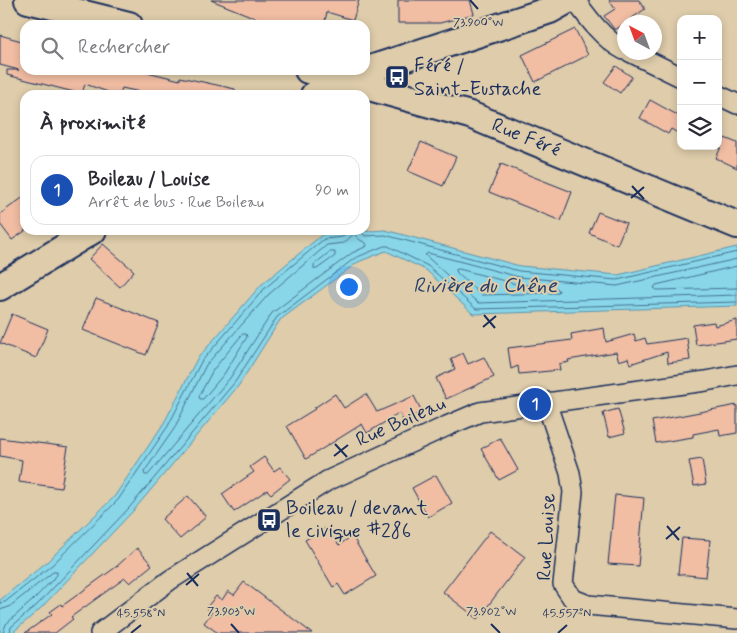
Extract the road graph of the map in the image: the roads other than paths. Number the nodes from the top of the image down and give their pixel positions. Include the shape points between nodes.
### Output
1 (28, 0) edge
2 (568, 0) edge
3 (575, 0) edge
4 (109, 20) edge
5 (617, 45) edge
6 (646, 60) edge
7 (370, 69) edge
8 (326, 75) edge
9 (352, 75) edge
10 (677, 75) edge
11 (340, 79) junction
12 (322, 90) edge
13 (722, 97) edge
14 (737, 104) edge
15 (737, 224) edge
16 (85, 235) edge
17 (0, 287) edge
18 (737, 375) edge
19 (546, 402) junction
20 (737, 619) edge
21 (100, 633) edge

1 - 4 street
2 - 7 street via 550,10
3 - 5 street via 606,37
6 - 10 street
8 - 11 street, Rue Féré
9 - 11 street
11 - 12 street
11 - 15 street, Rue Féré via 470,115
13 - 14 street
16 - 17 street
18 - 19 street, Rue Boileau
19 - 20 street, Rue Louise via 570,473 573,492 563,584 573,599 588,605
19 - 21 street, Rue Boileau via 480,412 327,481 170,580

